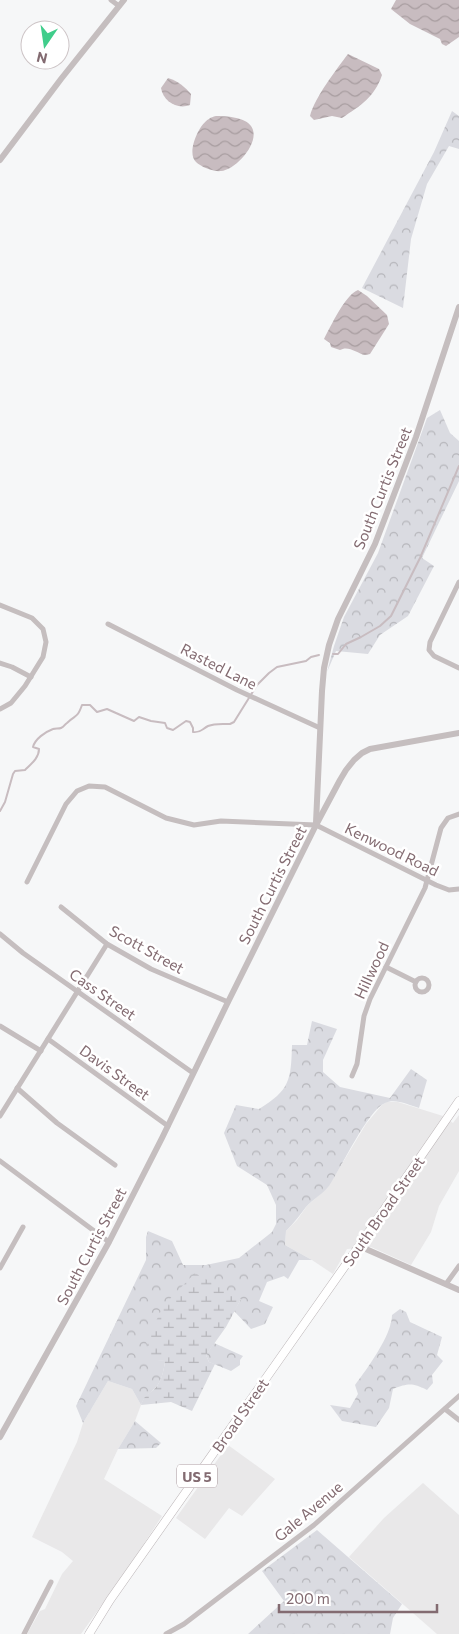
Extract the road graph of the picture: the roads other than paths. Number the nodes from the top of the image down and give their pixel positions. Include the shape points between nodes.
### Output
1 (111, 0) edge
2 (124, 0) edge
3 (119, 6) junction
4 (0, 160) edge
5 (459, 307) edge
6 (459, 582) edge
7 (0, 605) edge
8 (108, 624) dead end
9 (0, 663) edge
10 (459, 668) edge
11 (31, 677) junction
12 (0, 709) edge
13 (320, 728) junction
14 (459, 733) edge
15 (459, 814) edge
16 (316, 825) junction
17 (427, 880) junction
18 (27, 882) dead end
19 (459, 889) edge
20 (60, 906) dead end
21 (0, 934) edge
22 (108, 944) junction
23 (386, 967) junction
24 (416, 982) dead end
25 (79, 992) junction
26 (228, 1002) junction
27 (0, 1026) edge
28 (48, 1039) junction
29 (41, 1051) junction
30 (193, 1073) junction
31 (352, 1076) dead end
32 (17, 1088) junction
33 (459, 1101) edge
34 (0, 1116) edge
35 (168, 1126) junction
36 (0, 1161) edge
37 (115, 1165) dead end
38 (23, 1227) dead end
39 (108, 1242) junction
40 (359, 1246) junction
41 (459, 1266) edge
42 (0, 1268) edge
43 (446, 1284) junction
44 (459, 1290) edge
45 (307, 1319) joint
46 (459, 1396) edge
47 (445, 1409) junction
48 (459, 1420) edge
49 (0, 1437) edge
50 (51, 1582) dead end
51 (24, 1634) edge
52 (89, 1634) edge
53 (166, 1634) edge

1 - 3 street
2 - 3 street
3 - 4 street
5 - 13 street, South Curtis Street via 413,446 375,544 338,619 329,645 323,676
6 - 10 street via 429,650 434,656
7 - 11 street via 32,618 43,629 46,650
8 - 13 street, Rasted Lane via 253,698
9 - 11 street
11 - 12 street via 11,703
13 - 16 street, South Curtis Street
14 - 16 street via 362,753 346,770
15 - 17 street, Hillwood via 448,818 441,828
16 - 17 street, Kenwood Road
16 - 18 street via 222,821 194,825 166,818 105,787 89,786 77,791 66,804
16 - 26 street, South Curtis Street
17 - 19 street, Kenwood Road via 450,890
17 - 23 street, Hillwood
20 - 22 street, Scott Street
21 - 25 street, Cass Street
22 - 25 street
22 - 26 street, Scott Street via 151,969
23 - 24 street
23 - 31 street, Hillwood via 364,1016 357,1064
25 - 28 street
25 - 30 street, Cass Street
26 - 30 street, South Curtis Street
27 - 29 street
28 - 29 street
28 - 35 street, Davis Street
29 - 32 street
30 - 35 street, South Curtis Street
32 - 34 street
32 - 37 street via 57,1124
33 - 40 main road, South Broad Street / US 5
35 - 39 street, South Curtis Street
36 - 39 street
38 - 42 street
39 - 49 street, South Curtis Street
40 - 43 street
40 - 45 main road, South Broad Street / US 5
41 - 43 street
43 - 44 street
45 - 52 main road, Broad Street / US 5
46 - 47 street, Gale Avenue
47 - 48 street
47 - 53 street, Gale Avenue via 306,1531 184,1624
50 - 51 street

